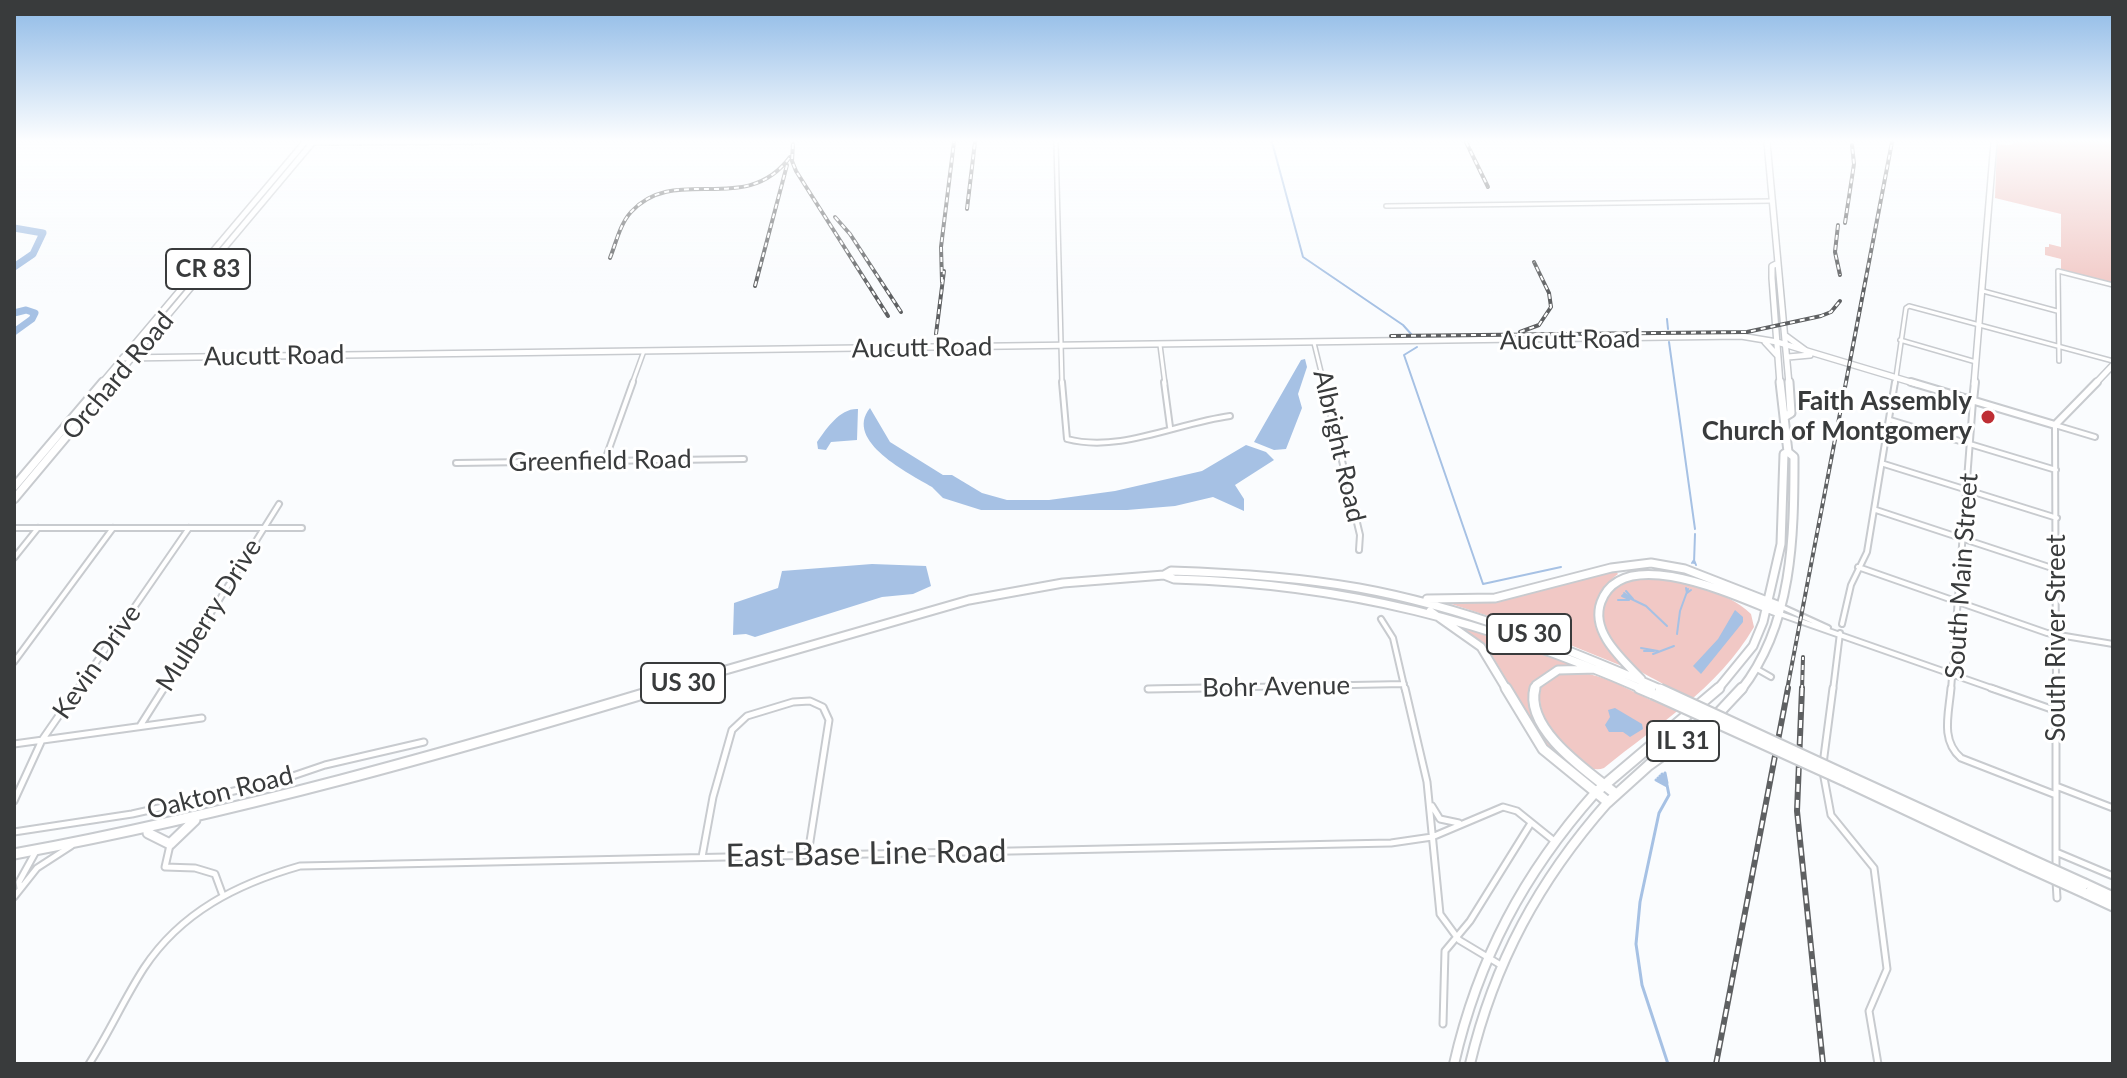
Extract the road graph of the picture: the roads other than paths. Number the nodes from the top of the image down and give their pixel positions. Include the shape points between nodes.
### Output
1 (262, 192) edge
2 (272, 192) edge
3 (1057, 192) edge
4 (1771, 192) edge
5 (1990, 192) edge
6 (1772, 201) junction
7 (1386, 206) dead end
8 (1776, 264) junction
9 (2113, 285) edge
10 (1983, 291) junction
11 (2057, 311) junction
12 (1980, 326) junction
13 (1786, 336) junction
14 (1900, 340) junction
15 (1765, 341) junction
16 (1776, 341) junction
17 (1314, 343) junction
18 (1160, 345) junction
19 (1061, 346) junction
20 (2056, 346) junction
21 (1787, 347) junction
22 (644, 351) junction
23 (1807, 352) junction
24 (1777, 355) junction
25 (1788, 357) junction
26 (123, 358) junction
27 (133, 358) junction
28 (2059, 361) dead end
29 (1976, 362) junction
30 (2113, 363) edge
31 (1896, 378) junction
32 (1973, 401) junction
33 (1230, 416) dead end
34 (1786, 416) junction
35 (1890, 420) junction
36 (2055, 425) junction
37 (1170, 427) junction
38 (2095, 437) dead end
39 (1972, 444) junction
40 (1788, 452) junction
41 (744, 459) dead end
42 (605, 460) junction
43 (456, 463) dead end
44 (1883, 464) junction
45 (2056, 470) junction
46 (14, 487) edge
47 (1968, 490) junction
48 (14, 499) edge
49 (279, 504) dead end
50 (1876, 510) junction
51 (2057, 518) junction
52 (14, 528) edge
53 (38, 528) junction
54 (113, 528) junction
55 (189, 528) junction
56 (264, 528) junction
57 (302, 528) dead end
58 (1965, 539) junction
59 (1359, 550) dead end
60 (14, 558) edge
61 (1858, 567) junction
62 (2058, 570) junction
63 (1164, 575) junction
64 (1413, 598) junction
65 (1960, 603) junction
66 (1768, 605) junction
67 (1780, 610) junction
68 (1430, 611) junction
69 (1381, 619) dead end
70 (1842, 624) dead end
71 (1840, 633) junction
72 (2057, 635) junction
73 (2113, 644) edge
74 (14, 662) edge
75 (1598, 668) junction
76 (1757, 669) junction
77 (1955, 674) junction
78 (1771, 677) dead end
79 (1642, 681) junction
80 (1404, 684) junction
81 (1148, 689) dead end
82 (1656, 691) junction
83 (2057, 711) junction
84 (202, 718) dead end
85 (140, 726) junction
86 (42, 740) junction
87 (424, 742) dead end
88 (14, 744) edge
89 (1603, 784) junction
90 (2056, 786) junction
91 (1595, 793) junction
92 (1616, 794) junction
93 (2056, 795) junction
94 (14, 801) edge
95 (1430, 802) junction
96 (1608, 802) junction
97 (2113, 808) edge
98 (197, 819) junction
99 (1465, 822) junction
100 (1531, 823) junction
101 (14, 832) edge
102 (136, 832) junction
103 (1432, 837) junction
104 (1553, 840) junction
105 (170, 844) junction
106 (73, 845) junction
107 (36, 851) junction
108 (2055, 852) junction
109 (14, 854) edge
110 (808, 855) junction
111 (702, 857) junction
112 (2113, 876) edge
113 (20, 888) junction
114 (2085, 889) junction
115 (222, 893) junction
116 (14, 897) edge
117 (2113, 897) edge
118 (2057, 898) dead end
119 (2113, 906) edge
120 (1457, 939) junction
121 (1486, 957) junction
122 (1499, 964) junction
123 (1443, 1024) dead end
124 (89, 1064) edge
125 (1454, 1064) edge
126 (1470, 1064) edge
127 (1878, 1064) edge

1 - 26 main road, Orchard Road / CR 83
2 - 27 main road, Orchard Road / CR 83
3 - 19 street
4 - 6 main road, IL 31
5 - 10 street
6 - 7 street
6 - 8 main road, IL 31
8 - 13 main road, IL 31
8 - 16 main road, IL 31
9 - 11 street via 2058,271
10 - 11 street
10 - 12 street
11 - 20 street
12 - 14 street via 1909,306
12 - 20 street
12 - 29 street
13 - 21 main road, IL 31
13 - 23 main road
14 - 29 street
14 - 31 street
15 - 16 main road
15 - 17 street, Aucutt Road
15 - 24 main road
16 - 21 street
16 - 24 main road, IL 31
17 - 18 street, Aucutt Road
17 - 59 street, Albright Road via 1360,535
18 - 19 street, Aucutt Road
18 - 37 street
19 - 22 street, Aucutt Road
19 - 37 street via 1064,433 1072,442 1117,440
20 - 28 street
20 - 30 street
21 - 23 street
21 - 25 main road, IL 31
22 - 27 street, Aucutt Road
22 - 42 street
23 - 25 main road
23 - 31 street
24 - 34 main road, IL 31
25 - 34 main road, IL 31 via 1791,413
26 - 27 street, Aucutt Road
26 - 46 main road, Orchard Road / CR 83
27 - 48 main road, Orchard Road / CR 83
29 - 32 street
30 - 36 street
31 - 32 street
31 - 35 street
32 - 36 street
32 - 39 street, South Main Street
33 - 37 street
34 - 40 main road, IL 31
35 - 39 street
35 - 44 street
36 - 38 street
36 - 45 street, South River Street
39 - 45 street
39 - 47 street, South Main Street
40 - 66 main road, IL 31 via 1783,528
40 - 67 main road, IL 31 via 1794,457 1795,521
41 - 42 street, Greenfield Road
42 - 43 street, Greenfield Road
44 - 47 street
44 - 50 street
45 - 51 street, South River Street
47 - 51 street
47 - 58 street, South Main Street
49 - 56 street, Mulberry Drive
50 - 58 street
50 - 61 street via 1867,552
51 - 62 street, South River Street
52 - 53 street
53 - 54 street
53 - 60 street
54 - 55 street
54 - 74 street
55 - 56 street
55 - 86 street, Kevin Drive
56 - 57 street
56 - 85 street, Mulberry Drive
58 - 62 street
58 - 65 street, South Main Street
61 - 65 street
61 - 70 street
62 - 72 street, South River Street
63 - 64 main road, US 30 via 1265,574
63 - 68 main road, US 30 via 1313,588
63 - 98 main road, US 30 via 1042,585 959,602
64 - 66 main road via 1495,598 1640,563 1674,566
64 - 79 main road, US 30 via 1531,634
65 - 72 street
65 - 77 street, South Main Street
66 - 67 main road
66 - 79 main road via 1671,576 1623,577 1602,597 1600,623 1613,650
66 - 89 main road, IL 31 via 1753,646 1728,679 1687,719
67 - 71 street
67 - 76 main road, IL 31
68 - 75 main road, US 30
68 - 91 main road via 1481,647 1543,749
69 - 80 street via 1393,638
71 - 77 street
71 - 127 street via 1823,780 1831,815 1874,868 1887,969 1869,1011
72 - 73 street
72 - 83 street, South River Street
75 - 82 main road, US 30
75 - 89 main road via 1550,673 1536,688 1534,704 1553,741
76 - 78 street
76 - 92 main road, IL 31 via 1726,707
77 - 83 street
77 - 93 street, South Main Street via 1947,740 1952,750
79 - 82 main road, US 30
80 - 81 street, Bohr Avenue
80 - 95 street
82 - 114 main road, US 30, bridge
83 - 90 street, South River Street
84 - 85 street
85 - 86 street
86 - 88 street
86 - 94 street, Kevin Drive
87 - 101 street, Oakton Road via 132,814
89 - 91 main road, IL 31
89 - 92 main road
90 - 93 street, South River Street
90 - 97 street
91 - 96 main road
91 - 104 street, IL 31
92 - 96 main road, IL 31
93 - 108 street, South River Street
95 - 99 street via 1440,819
95 - 103 street
96 - 122 street, IL 31 via 1537,893
98 - 102 main road, US 30
98 - 105 main road
99 - 100 street, East Base Line Road via 1507,807
99 - 103 street, East Base Line Road
100 - 104 street
100 - 120 street
102 - 105 main road via 153,833
102 - 106 main road, US 30
103 - 110 street, East Base Line Road via 1391,843
103 - 120 street via 1439,910
104 - 121 street, IL 31 via 1517,894
105 - 115 street via 165,867 215,874
106 - 107 main road, US 30
106 - 113 street via 44,862
107 - 109 main road, US 30
107 - 113 street
108 - 112 street
108 - 118 street, South River Street
110 - 111 street, East Base Line Road
110 - 111 street via 829,720 823,707 804,701 747,716 732,730
111 - 115 street, East Base Line Road via 300,866
113 - 116 street
114 - 117 main road, US 30
114 - 119 main road, US 30
115 - 124 street, East Base Line Road via 155,953
120 - 121 street
120 - 123 street via 1443,954
121 - 122 street
121 - 125 street, IL 31
122 - 126 street, IL 31

